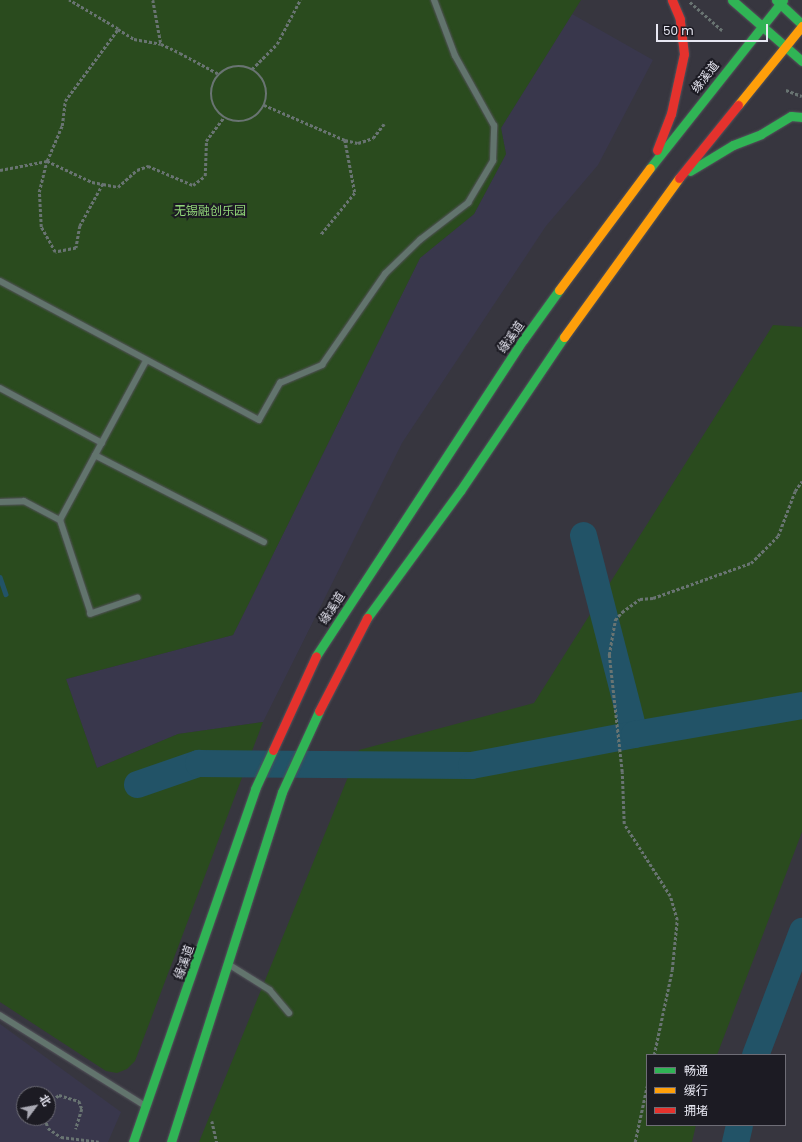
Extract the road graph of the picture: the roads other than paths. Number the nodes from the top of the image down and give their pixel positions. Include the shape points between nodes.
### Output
1 (434, 0) edge
2 (672, 0) edge
3 (732, 0) edge
4 (780, 1) edge
5 (802, 25) edge
6 (761, 26) junction
7 (787, 47) junction
8 (802, 61) edge
9 (802, 117) edge
10 (651, 166) junction
11 (680, 178) junction
12 (0, 281) edge
13 (146, 361) junction
14 (0, 388) edge
15 (102, 443) junction
16 (95, 455) junction
17 (0, 502) edge
18 (60, 520) junction
19 (264, 542) dead end
20 (138, 598) dead end
21 (228, 963) junction
22 (289, 1013) dead end
23 (0, 1015) edge
24 (147, 1107) junction
25 (133, 1142) edge
26 (171, 1142) edge

1 - 13 lane via 455,56 494,126 493,161 468,203 420,240 385,274 322,365 280,383 259,420
2 - 10 main road via 680,19 684,54 671,114
3 - 6 main road
4 - 5 main road
4 - 6 main road, 缘溪道
5 - 7 main road
6 - 7 main road
6 - 10 main road, 缘溪道
7 - 8 main road
7 - 11 main road
9 - 11 main road via 791,116 760,134 733,145
10 - 24 main road, 缘溪道 via 523,340 321,646 255,788
11 - 21 main road via 598,287 460,491 371,611 316,717 282,792
12 - 13 lane
13 - 15 lane
14 - 15 lane
15 - 16 lane
16 - 18 lane
16 - 19 lane
17 - 18 lane via 24,501
18 - 20 lane via 91,614
21 - 22 lane via 270,990
21 - 26 main road
23 - 24 lane
24 - 25 main road, 缘溪道

